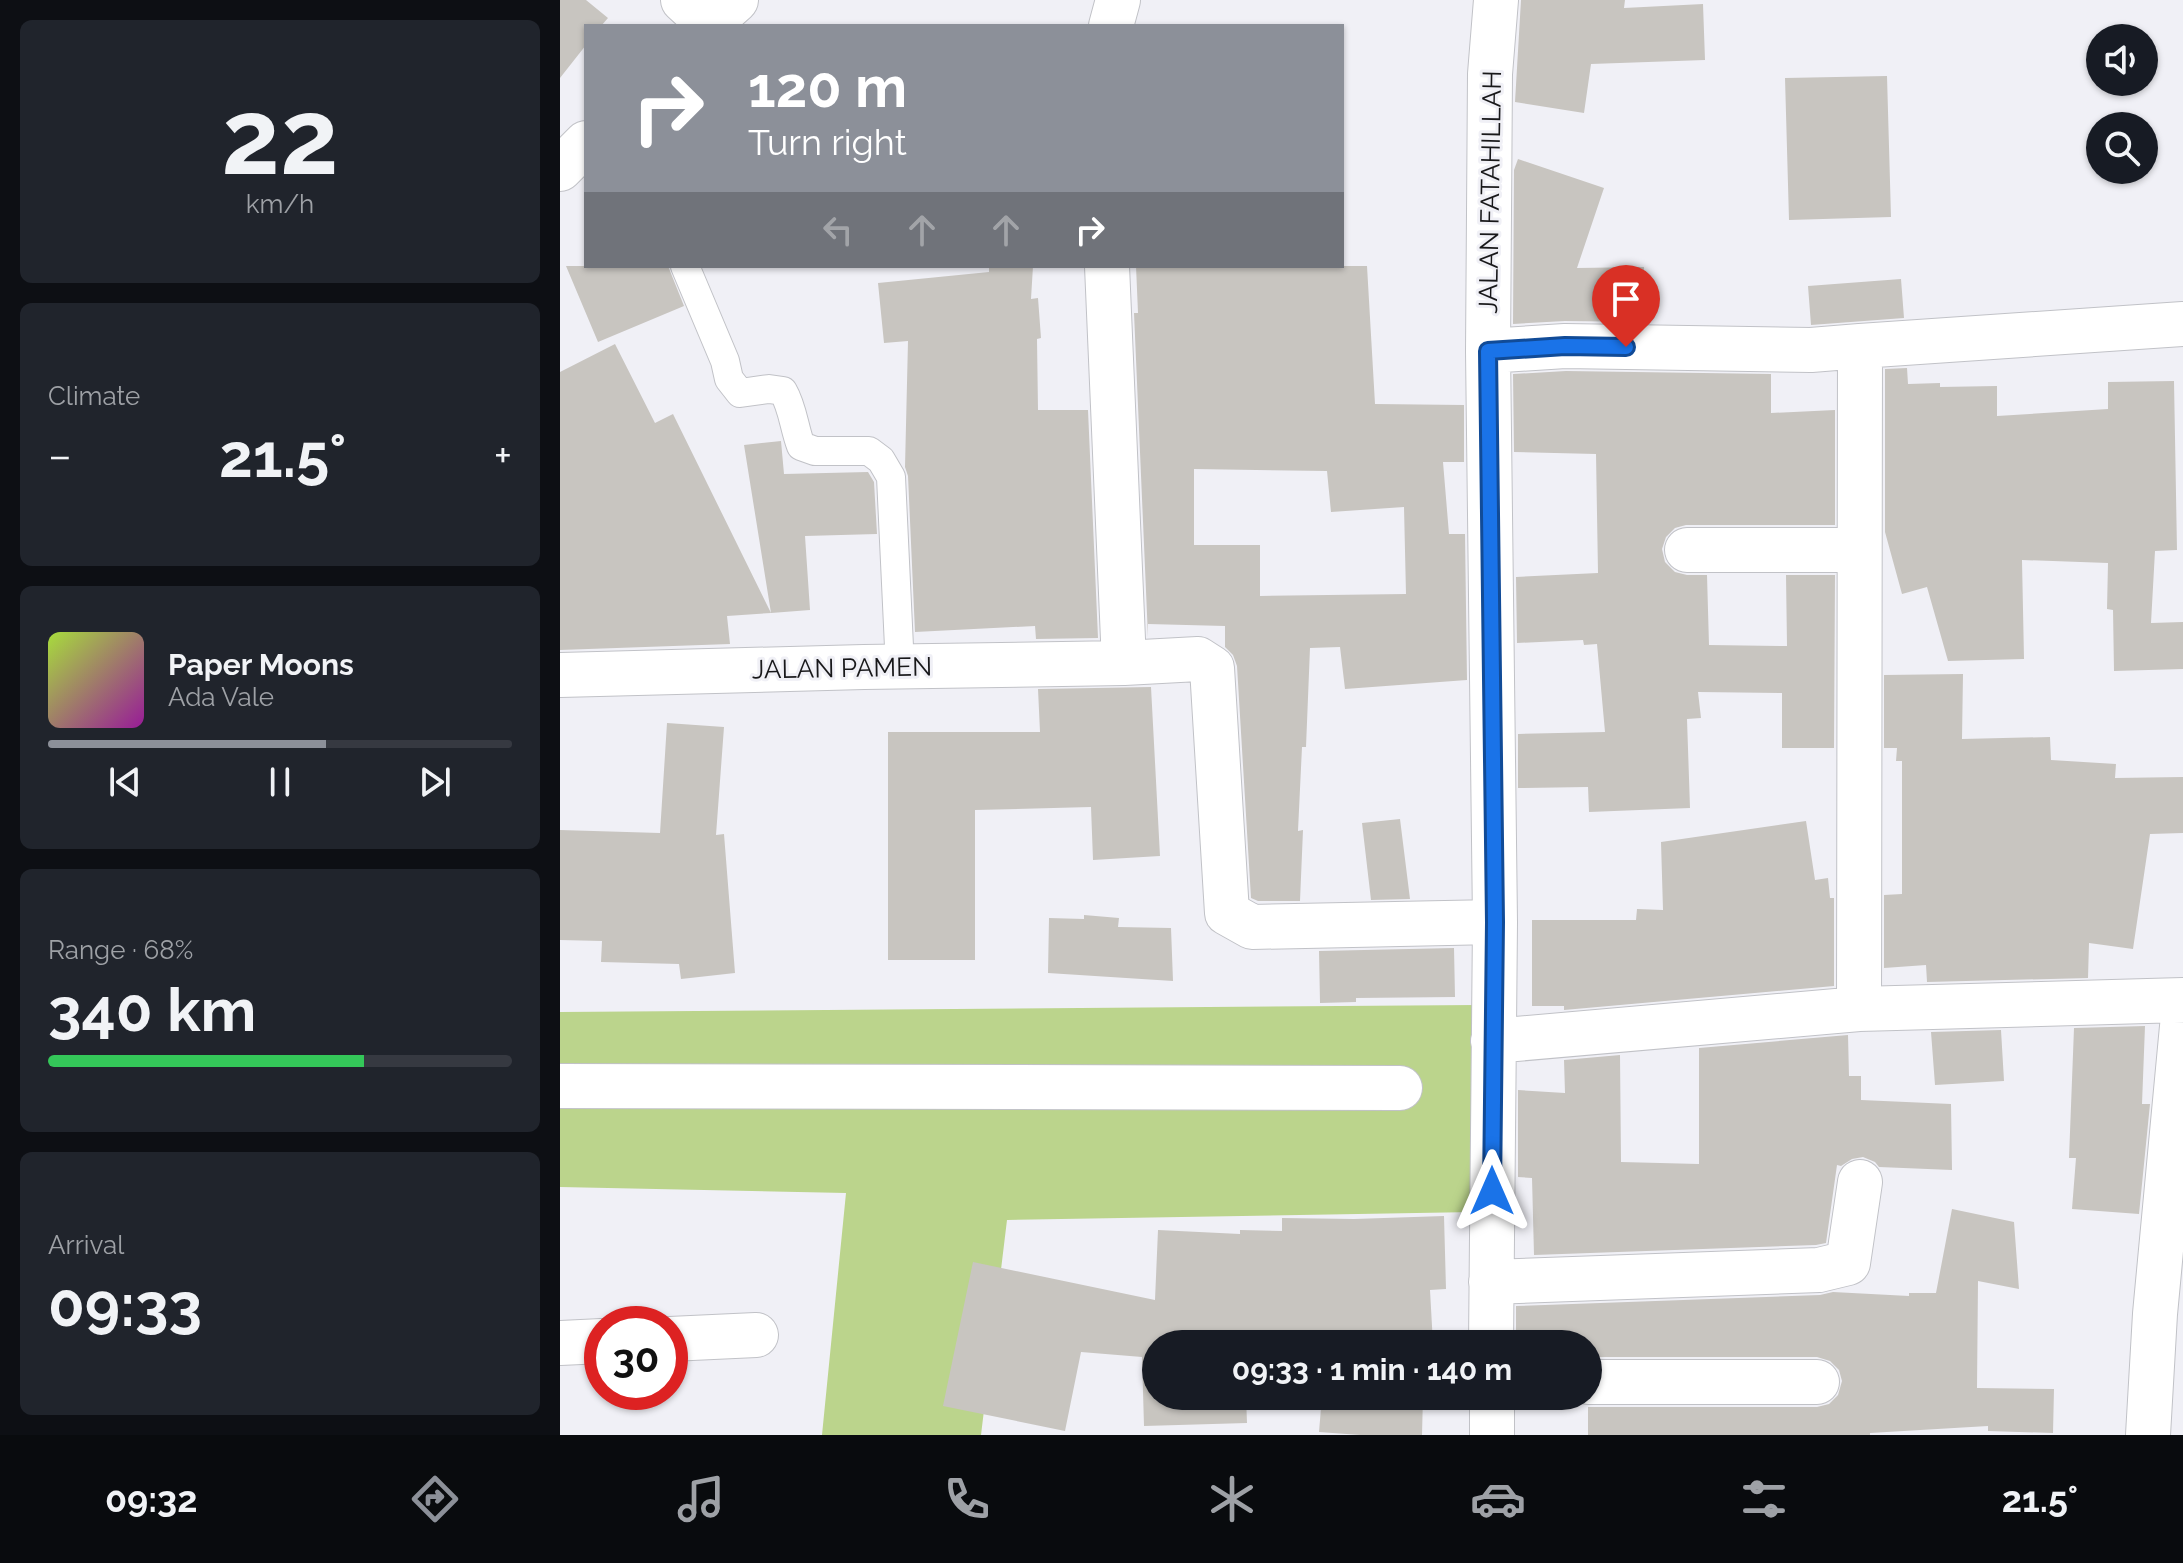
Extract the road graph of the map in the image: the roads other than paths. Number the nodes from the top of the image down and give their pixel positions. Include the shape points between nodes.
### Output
1 (1118, 0) edge
2 (1496, 0) edge
3 (1112, 24) edge
4 (584, 145) edge
5 (560, 169) edge
6 (686, 268) edge
7 (1107, 268) edge
8 (2183, 324) edge
9 (1860, 346) junction
10 (1488, 351) junction
11 (1687, 550) dead end
12 (1859, 550) junction
13 (1124, 663) junction
14 (900, 668) junction
15 (560, 675) edge
16 (1495, 922) junction
17 (2183, 1000) edge
18 (1859, 1009) junction
19 (2183, 1016) edge
20 (1493, 1041) junction
21 (560, 1086) edge
22 (1400, 1088) dead end
23 (1860, 1182) dead end
24 (1491, 1282) junction
25 (2169, 1314) edge
26 (1491, 1330) edge
27 (756, 1335) dead end
28 (688, 1338) edge
29 (584, 1342) edge
30 (560, 1343) edge
31 (1602, 1382) edge
32 (1817, 1382) dead end
33 (1492, 1410) edge
34 (1492, 1435) edge
35 (2148, 1435) edge

1 - 3 street
2 - 10 street, JALAN FATAHILLAH via 1490,74
4 - 5 street
6 - 14 lane via 729,379 740,393 783,391 801,446 869,451 891,477
7 - 13 street
8 - 9 street
9 - 10 street
9 - 12 street
10 - 16 street, JALAN FATAHILLAH
11 - 12 street
12 - 18 street
13 - 14 street, JALAN PAMEN
13 - 16 street, JALAN PAMEN via 1198,659 1212,668 1227,913 1252,927
14 - 15 street, JALAN PAMEN
16 - 20 street, JALAN FATAHILLAH
17 - 18 street
18 - 20 street
19 - 25 street
20 - 24 street, JALAN FATAHILLAH
21 - 22 street
23 - 24 street via 1848,1263 1819,1270
24 - 26 street, JALAN FATAHILLAH
25 - 35 street
27 - 28 street
29 - 30 street
31 - 32 street
33 - 34 street

